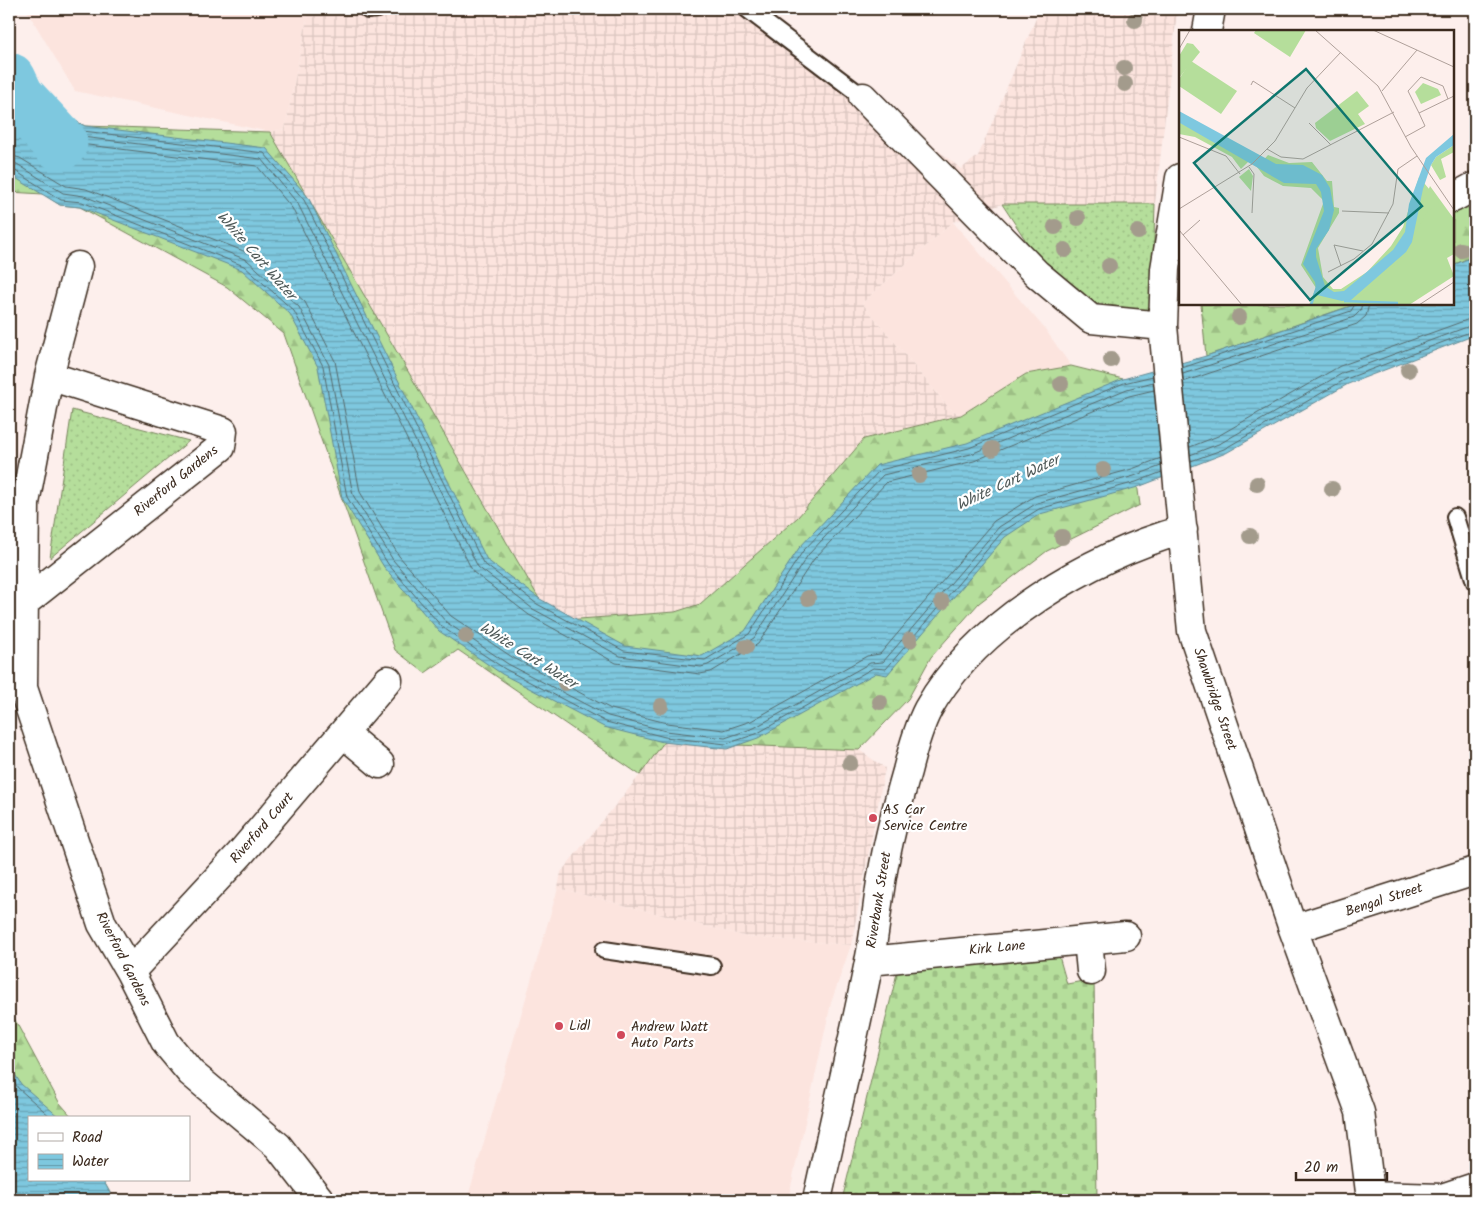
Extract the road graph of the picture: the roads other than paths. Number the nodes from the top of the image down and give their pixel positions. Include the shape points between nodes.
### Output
1 (747, 9) edge
2 (1211, 9) edge
3 (1207, 30) edge
4 (863, 97) joint
5 (1475, 186) edge
6 (1179, 191) edge
7 (1454, 197) edge
8 (1176, 229) edge
9 (78, 266) dead end
10 (1163, 326) junction
11 (49, 376) junction
12 (1455, 517) dead end
13 (1183, 530) junction
14 (1475, 582) edge
15 (25, 602) junction
16 (388, 680) dead end
17 (343, 733) junction
18 (380, 764) dead end
19 (1475, 871) edge
20 (1293, 929) junction
21 (1126, 936) dead end
22 (1088, 940) junction
23 (604, 950) dead end
24 (869, 961) junction
25 (712, 966) dead end
26 (1091, 971) dead end
27 (130, 972) junction
28 (1475, 1187) edge
29 (1371, 1198) edge
30 (320, 1200) edge
31 (817, 1200) edge

1 - 4 lane
2 - 3 street
4 - 10 street via 1037,274 1091,319
5 - 7 street
6 - 8 street, Shawbridge Street
8 - 10 street, Shawbridge Street via 1165,269
9 - 11 street, Riverford Gardens
10 - 13 street, Shawbridge Street
11 - 15 street, Riverford Gardens via 25,503
11 - 15 street, Riverford Gardens via 223,431 221,448
12 - 14 lane
13 - 20 street, Shawbridge Street via 1192,631
13 - 24 street, Riverbank Street via 1130,547 1061,582 986,640 954,672 928,710 912,751 882,876
15 - 27 street, Riverford Gardens via 23,688 102,924
16 - 17 street, Riverford Court
17 - 18 street
17 - 27 street, Riverford Court via 240,854
19 - 20 street, Bengal Street
20 - 29 street, Shawbridge Street via 1360,1112
21 - 22 street, Kirk Lane
22 - 24 street, Kirk Lane
22 - 26 street
23 - 25 lane
24 - 31 street, Riverbank Street
27 - 30 street, Riverford Gardens via 166,1043 185,1066 278,1146
28 - 29 street via 1442,1198

